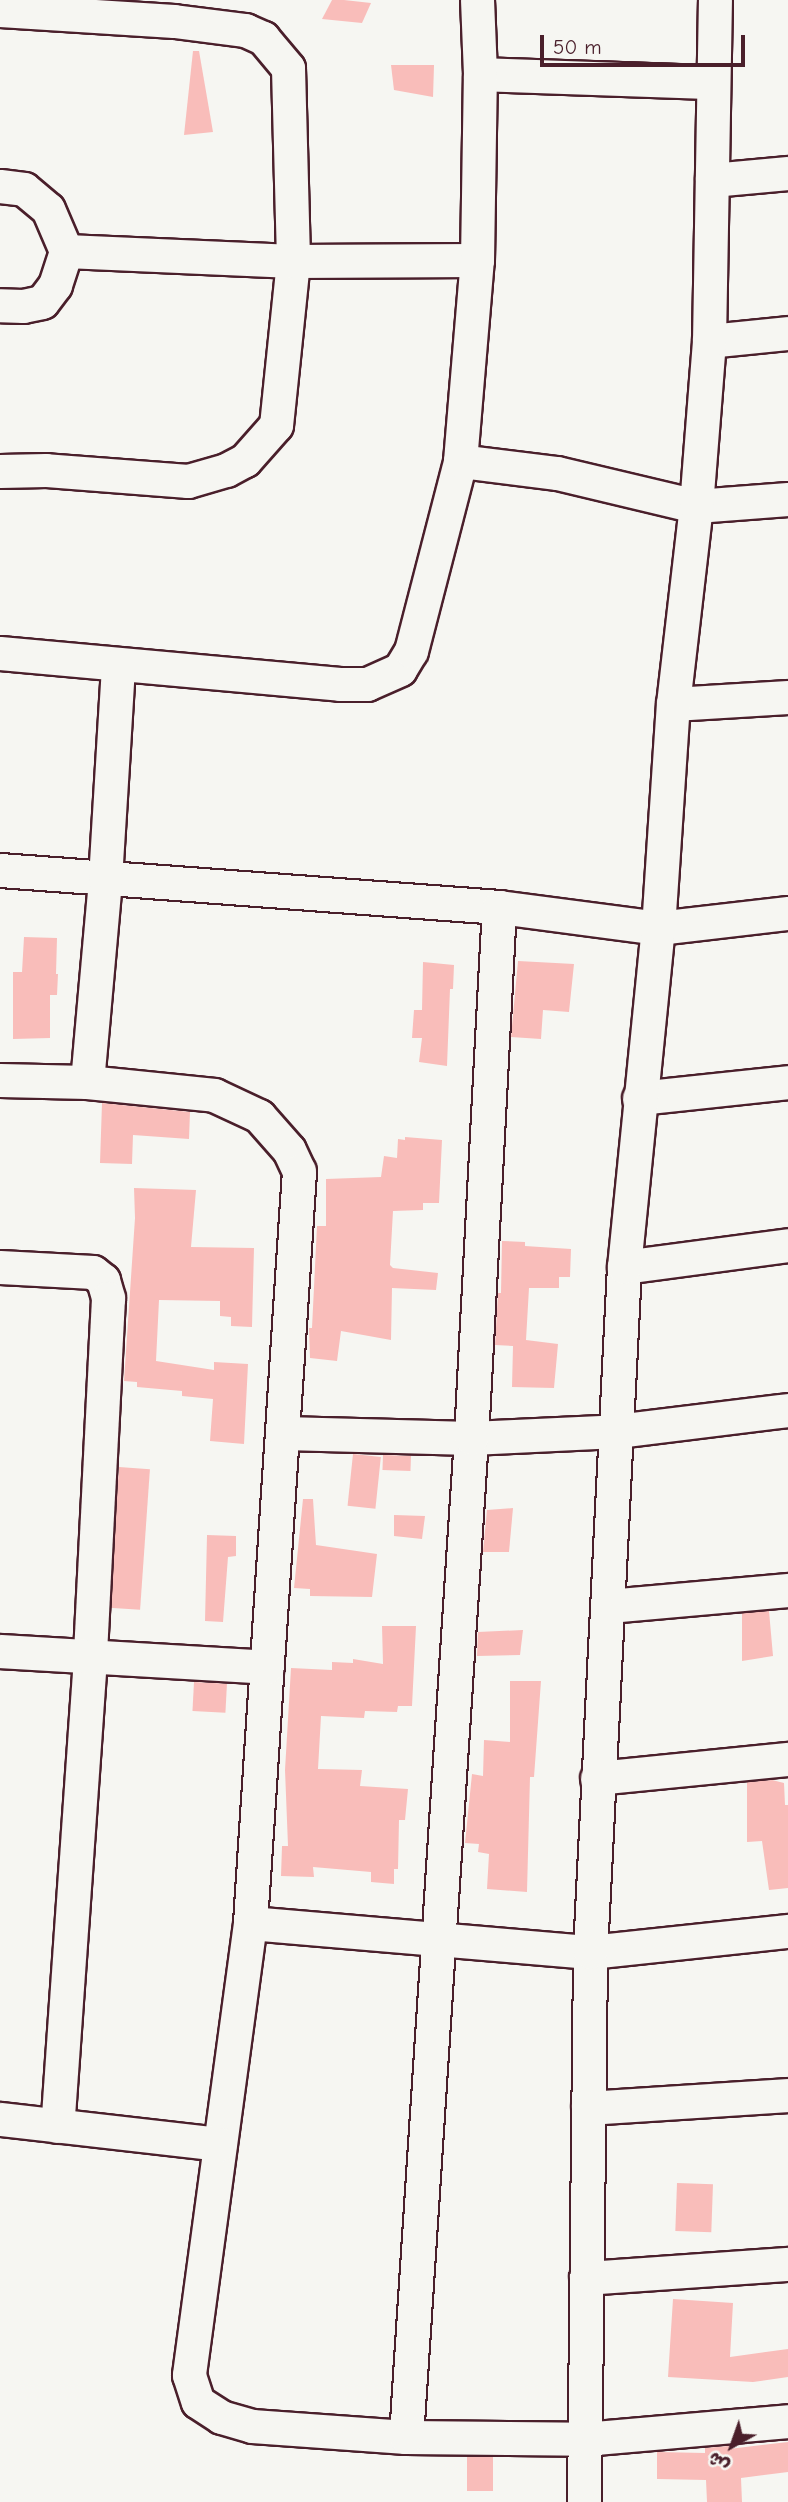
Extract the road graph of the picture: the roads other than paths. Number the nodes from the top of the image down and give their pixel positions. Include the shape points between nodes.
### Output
1 (477, 0) edge
2 (715, 0) edge
3 (0, 10) edge
4 (480, 74) junction
5 (713, 82) junction
6 (788, 173) edge
7 (712, 180) junction
8 (0, 186) edge
9 (66, 251) junction
10 (477, 260) junction
11 (293, 261) junction
12 (0, 304) edge
13 (788, 333) edge
14 (709, 341) junction
15 (460, 461) junction
16 (0, 471) edge
17 (788, 499) edge
18 (696, 506) junction
19 (0, 653) edge
20 (118, 665) junction
21 (788, 697) edge
22 (673, 704) junction
23 (0, 870) edge
24 (105, 879) junction
25 (499, 907) junction
26 (788, 913) edge
27 (658, 928) junction
28 (0, 1080) edge
29 (87, 1082) junction
30 (788, 1082) edge
31 (639, 1098) junction
32 (788, 1245) edge
33 (0, 1267) edge
34 (624, 1268) junction
35 (788, 1410) edge
36 (617, 1432) junction
37 (284, 1433) junction
38 (471, 1438) junction
39 (788, 1590) edge
40 (608, 1606) junction
41 (0, 1651) edge
42 (90, 1658) junction
43 (267, 1667) junction
44 (788, 1759) edge
45 (597, 1778) junction
46 (250, 1923) junction
47 (788, 1931) edge
48 (438, 1939) junction
49 (590, 1952) junction
50 (788, 2095) edge
51 (588, 2108) junction
52 (0, 2119) edge
53 (57, 2126) junction
54 (220, 2144) junction
55 (788, 2264) edge
56 (586, 2278) junction
57 (788, 2421) edge
58 (407, 2437) junction
59 (584, 2439) junction
60 (584, 2502) edge

1 - 4 street
2 - 5 street
3 - 11 street via 174,20 244,30 263,38 288,68
4 - 5 street
4 - 10 street
5 - 7 street
6 - 7 street
7 - 14 street
8 - 9 street via 24,189 48,209
9 - 11 street
9 - 12 street via 55,285 42,302
10 - 11 street
10 - 15 street
11 - 16 street via 276,425 245,460 188,481
13 - 14 street
14 - 18 street
15 - 18 street via 556,473
15 - 20 street via 411,651 400,669 367,684 340,684
17 - 18 street
18 - 22 street
19 - 20 street
20 - 24 street
21 - 22 street
22 - 27 street
23 - 24 street
24 - 25 street
24 - 29 street
25 - 27 street
25 - 38 street
26 - 27 street
27 - 31 street
28 - 29 street
29 - 37 street via 214,1095 259,1116 295,1160 300,1193
30 - 31 street
31 - 34 street
32 - 34 street
33 - 42 street via 93,1272 106,1288
34 - 36 street
35 - 36 street
36 - 38 street
36 - 40 street
37 - 38 street
37 - 43 street
38 - 48 street
39 - 40 street
40 - 45 street
41 - 42 street
42 - 43 street
42 - 53 street
43 - 46 street
44 - 45 street
45 - 49 street
46 - 48 street
46 - 54 street
47 - 49 street
48 - 49 street
48 - 58 street
49 - 51 street
50 - 51 street
51 - 56 street
52 - 53 street
53 - 54 street
54 - 58 street via 189,2375 198,2402 222,2417 252,2426
55 - 56 street
56 - 59 street
57 - 59 street
58 - 59 street
59 - 60 street

